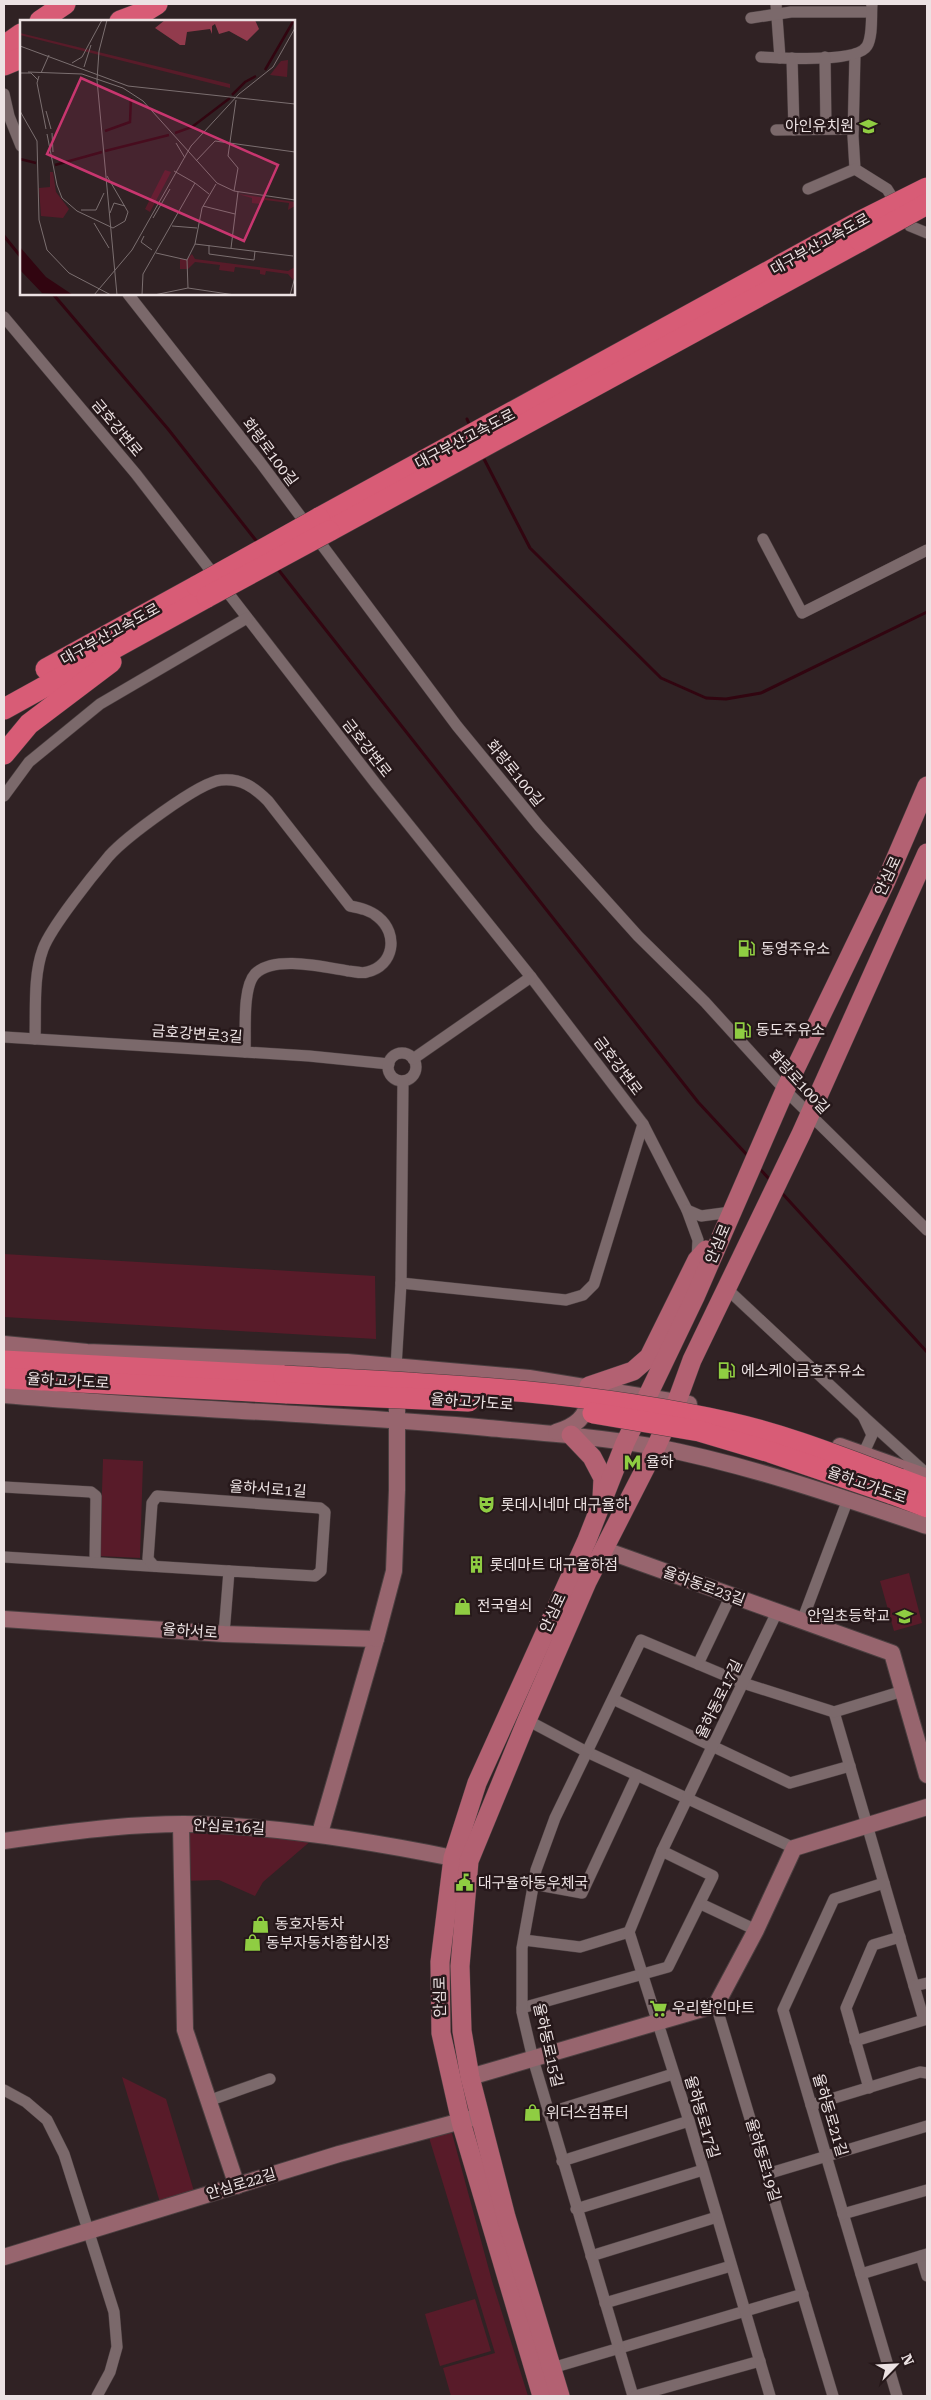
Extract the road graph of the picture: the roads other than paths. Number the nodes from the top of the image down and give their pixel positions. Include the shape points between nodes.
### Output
1 (65, 4) edge
2 (157, 4) edge
3 (871, 8) edge
4 (777, 9) edge
5 (751, 18) dead end
6 (41, 20) edge
7 (123, 20) edge
8 (20, 36) edge
9 (855, 54) junction
10 (825, 57) junction
11 (9, 58) edge
12 (761, 58) dead end
13 (780, 58) junction
14 (792, 58) junction
15 (4, 94) edge
16 (853, 128) junction
17 (826, 129) junction
18 (776, 130) dead end
19 (794, 130) junction
20 (20, 144) edge
21 (855, 169) junction
22 (927, 188) edge
23 (808, 189) dead end
24 (927, 204) edge
25 (860, 232) junction
26 (927, 233) edge
27 (129, 295) edge
28 (4, 318) edge
29 (763, 539) dead end
30 (927, 550) edge
31 (202, 592) junction
32 (247, 618) junction
33 (164, 622) junction
34 (4, 693) edge
35 (4, 709) edge
36 (4, 754) edge
37 (927, 786) edge
38 (4, 796) edge
39 (925, 860) edge
40 (531, 977) junction
41 (4, 1037) edge
42 (35, 1039) junction
43 (245, 1052) junction
44 (413, 1059) junction
45 (388, 1064) junction
46 (403, 1081) junction
47 (785, 1090) junction
48 (809, 1115) junction
49 (643, 1124) junction
50 (687, 1210) junction
51 (728, 1220) junction
52 (927, 1230) edge
53 (697, 1260) junction
54 (401, 1283) junction
55 (726, 1288) junction
56 (4, 1344) edge
57 (4, 1360) edge
58 (396, 1367) junction
59 (4, 1378) edge
60 (285, 1385) junction
61 (589, 1386) junction
62 (4, 1395) edge
63 (647, 1397) junction
64 (677, 1401) junction
65 (863, 1416) junction
66 (398, 1419) junction
67 (745, 1419) junction
68 (549, 1434) junction
69 (571, 1436) junction
70 (628, 1437) junction
71 (656, 1447) junction
72 (860, 1453) junction
73 (724, 1463) junction
74 (927, 1474) edge
75 (927, 1478) edge
76 (895, 1486) junction
77 (4, 1487) edge
78 (927, 1489) edge
79 (848, 1499) junction
80 (602, 1507) junction
81 (927, 1507) edge
82 (927, 1526) edge
83 (605, 1550) junction
84 (4, 1557) edge
85 (95, 1562) junction
86 (154, 1566) junction
87 (229, 1571) junction
88 (731, 1595) junction
89 (777, 1612) junction
90 (4, 1619) edge
91 (802, 1621) junction
92 (224, 1634) junction
93 (376, 1639) junction
94 (698, 1664) junction
95 (743, 1683) junction
96 (903, 1691) junction
97 (613, 1699) junction
98 (834, 1712) junction
99 (527, 1720) junction
100 (713, 1746) junction
101 (587, 1752) junction
102 (850, 1766) junction
103 (637, 1775) junction
104 (927, 1775) edge
105 (687, 1799) junction
106 (927, 1808) edge
107 (181, 1825) junction
108 (867, 1825) junction
109 (320, 1833) junction
110 (4, 1841) edge
111 (794, 1848) junction
112 (662, 1851) junction
113 (453, 1858) junction
114 (884, 1883) junction
115 (533, 1884) junction
116 (700, 1904) junction
117 (756, 1930) junction
118 (629, 1932) junction
119 (900, 1937) junction
120 (524, 1940) junction
121 (642, 1974) junction
122 (927, 1983) edge
123 (914, 1986) junction
124 (716, 2005) junction
125 (522, 2008) junction
126 (657, 2023) junction
127 (855, 2041) junction
128 (533, 2059) junction
129 (927, 2073) edge
130 (673, 2074) junction
131 (470, 2077) junction
132 (270, 2079) dead end
133 (869, 2088) junction
134 (4, 2090) edge
135 (208, 2101) junction
136 (811, 2105) junction
137 (548, 2113) junction
138 (480, 2116) junction
139 (689, 2121) junction
140 (461, 2122) junction
141 (927, 2126) edge
142 (827, 2156) junction
143 (562, 2161) junction
144 (703, 2170) junction
145 (767, 2174) junction
146 (237, 2186) junction
147 (927, 2190) edge
148 (576, 2209) junction
149 (843, 2214) junction
150 (717, 2217) junction
151 (88, 2231) junction
152 (924, 2255) edge
153 (591, 2256) junction
154 (4, 2257) edge
155 (731, 2266) junction
156 (861, 2274) junction
157 (927, 2276) edge
158 (803, 2294) junction
159 (605, 2303) junction
160 (745, 2311) junction
161 (619, 2349) junction
162 (760, 2361) junction
163 (552, 2368) junction
164 (97, 2396) edge
165 (542, 2396) edge
166 (560, 2396) edge
167 (634, 2396) edge
168 (770, 2396) edge
169 (833, 2396) edge
170 (897, 2396) edge

1 - 6 highway
2 - 7 highway
3 - 4 street
3 - 9 street via 868,45 862,53
4 - 5 street
4 - 13 street
8 - 11 highway
9 - 10 street
9 - 16 street
10 - 14 street
10 - 17 street
12 - 13 street
13 - 14 street
14 - 19 street
15 - 20 street
16 - 17 street
16 - 21 street
17 - 19 street
18 - 19 street
21 - 23 street
21 - 26 street via 887,189 910,226
22 - 25 highway, 대구부산고속도로, bridge
24 - 25 highway, 대구부산고속도로, bridge
25 - 31 highway, 대구부산고속도로, bridge
27 - 47 street, 화랑로100길 via 260,462 457,726 520,803 638,936 705,1002
28 - 32 street, 금호강변로 via 136,474
29 - 30 street via 802,613
31 - 33 highway, 대구부산고속도로
31 - 34 highway, 대구부산고속도로
32 - 38 street via 100,704 29,762
32 - 40 street, 금호강변로
33 - 35 highway, 대구부산고속도로
33 - 36 highway via 30,724
37 - 47 main road, 안심로 via 886,881
39 - 48 main road, 안심로
40 - 44 street
40 - 49 street, 금호강변로
41 - 42 street, 금호강변로3길
42 - 43 street, 금호강변로3길
42 - 43 street via 39,964 44,948 50,935 110,854 203,785 220,780 238,781 253,787 268,801 350,906 365,909 385,924 391,935 392,948 378,968 365,973 300,964 271,964 257,973 247,992
43 - 45 street, 금호강변로3길
44 - 45 street via 401,1054
44 - 46 street via 414,1073
45 - 46 street via 391,1076
46 - 54 street
47 - 48 street, 화랑로100길
47 - 51 main road, 안심로
48 - 52 street, 화랑로100길
48 - 55 main road, 안심로
49 - 50 street, 금호강변로
49 - 54 street via 594,1284 583,1295 566,1300
50 - 51 street via 701,1216
50 - 53 street, 금호강변로 via 698,1240
51 - 53 main road
51 - 63 main road, 안심로
53 - 61 main road via 649,1357 632,1371
54 - 58 street
55 - 64 main road, 안심로 via 692,1360
55 - 65 street
56 - 58 main road via 87,1352
57 - 60 highway, 율하고가도로
58 - 61 main road
58 - 66 main road
59 - 60 highway, 율하고가도로
60 - 76 highway, 율하고가도로, bridge via 476,1386 630,1403 733,1424 800,1444
61 - 63 main road
61 - 68 main road via 588,1407 579,1421 572,1428
62 - 66 main road via 129,1406
63 - 64 main road
63 - 70 main road, 안심로
64 - 67 main road
64 - 71 main road, 안심로
65 - 72 street via 872,1435
65 - 74 street
66 - 68 main road
66 - 93 main road via 394,1571
67 - 72 main road
67 - 73 main road via 726,1428
68 - 69 main road
69 - 70 main road
69 - 80 main road via 592,1457 603,1478
70 - 71 main road
70 - 80 main road, 안심로
71 - 73 main road
71 - 83 main road, 안심로
72 - 75 main road
73 - 79 main road
76 - 78 highway, 율하고가도로
76 - 81 highway, 율하고가도로
77 - 85 street via 91,1492 96,1496
79 - 82 main road
79 - 91 street
80 - 113 main road, 안심로 via 484,1765
83 - 88 main road, 율하동로23길
83 - 99 main road, 안심로 via 587,1582
84 - 85 street, 율하서로1길
85 - 86 street, 율하서로1길
86 - 87 street, 율하서로1길
86 - 87 street, 율하서로1길 via 148,1559 152,1503 157,1496 320,1508 325,1512 321,1571 315,1576
87 - 92 street
88 - 89 main road, 율하동로23길
88 - 94 street
89 - 91 main road, 율하동로23길
89 - 95 street, 율하동로17길
90 - 92 main road, 율하서로
91 - 96 main road, 율하동로23길 via 892,1653
92 - 93 main road, 율하서로
93 - 109 main road
94 - 95 street
94 - 97 street, 율하동로15길 via 641,1640
95 - 98 street
95 - 100 street, 율하동로17길
96 - 98 street
96 - 104 main road, 율하동로23길
97 - 100 street
97 - 101 street, 율하동로15길
98 - 102 street
99 - 101 street
99 - 131 main road, 안심로 via 469,1862 460,1966 462,2031
100 - 102 street via 790,1783
100 - 105 street, 율하동로17길
101 - 103 street
101 - 115 street, 율하동로15길 via 555,1818
102 - 108 street
103 - 105 street
103 - 115 street via 582,1893
105 - 111 street
105 - 112 street, 율하동로17길
106 - 108 main road
107 - 109 main road, 안심로16길
107 - 110 main road, 안심로16길 via 145,1825
107 - 135 main road via 185,2030
108 - 111 main road
108 - 114 street
109 - 113 main road, 안심로16길
111 - 117 main road
112 - 116 street via 713,1876
112 - 118 street, 율하동로17길
113 - 140 main road, 안심로 via 440,1962 441,2033
114 - 119 street
114 - 136 street, 율하동로21길 via 834,1899 783,2010
115 - 120 street, 율하동로15길
116 - 117 street
116 - 121 street via 668,1968
117 - 124 main road
118 - 120 street via 580,1947
118 - 121 street, 율하동로17길
119 - 123 street
119 - 127 street via 873,1945 846,2008
120 - 125 street, 율하동로15길
121 - 125 street
121 - 126 street, 율하동로17길
122 - 123 street
123 - 127 street via 924,2020
124 - 126 main road
124 - 145 street, 율하동로19길
125 - 128 street, 율하동로15길
126 - 128 main road
126 - 130 street, 율하동로17길
127 - 133 street
128 - 131 main road
128 - 137 street, 율하동로15길
129 - 133 street via 920,2072
130 - 137 street
130 - 139 street, 율하동로17길
131 - 138 main road, 안심로
132 - 135 street
133 - 136 street
134 - 151 street via 26,2102 47,2120 64,2154
135 - 146 main road
136 - 142 street, 율하동로21길
137 - 143 street, 율하동로15길
138 - 140 main road, 안심로22길
138 - 163 main road, 안심로 via 506,2217
139 - 143 street
139 - 144 street, 율하동로17길
140 - 146 main road, 안심로22길 via 339,2154
140 - 165 main road, 안심로
141 - 142 street
142 - 145 street
142 - 149 street, 율하동로21길
143 - 148 street, 율하동로15길
144 - 148 street
144 - 150 street, 율하동로17길
145 - 158 street, 율하동로19길
146 - 151 main road, 안심로22길
147 - 149 street
148 - 153 street, 율하동로15길
149 - 156 street, 율하동로21길
150 - 153 street
150 - 155 street, 율하동로17길
151 - 154 main road, 안심로22길
151 - 164 street via 114,2312 116,2347 110,2372
152 - 156 street
152 - 157 street
153 - 159 street, 율하동로15길
155 - 159 street
155 - 160 street, 율하동로17길
156 - 170 street, 율하동로21길
158 - 160 street
158 - 169 street, 율하동로19길
159 - 161 street, 율하동로15길
160 - 161 street
160 - 162 street, 율하동로17길
161 - 163 street
161 - 167 street, 율하동로15길
162 - 167 street
162 - 168 street, 율하동로17길
163 - 166 main road, 안심로

